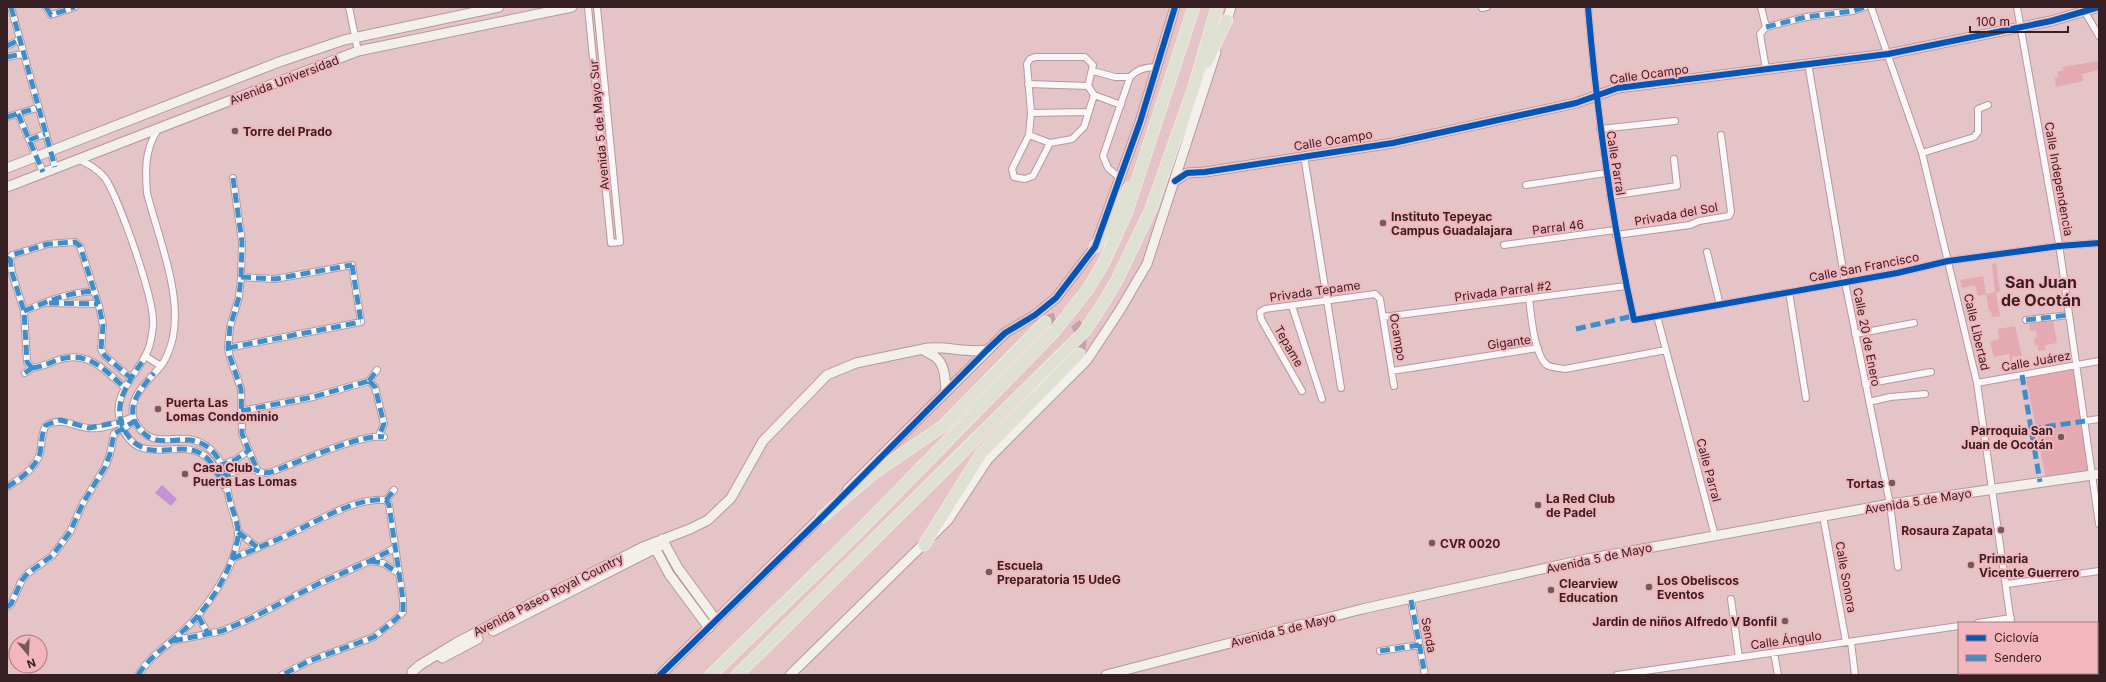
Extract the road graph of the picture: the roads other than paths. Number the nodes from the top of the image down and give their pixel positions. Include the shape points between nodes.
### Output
1 (11, 7) edge
2 (46, 7) edge
3 (75, 7) edge
4 (349, 7) edge
5 (498, 7) edge
6 (572, 7) edge
7 (588, 7) edge
8 (597, 7) edge
9 (1175, 7) edge
10 (1194, 7) edge
11 (1217, 7) edge
12 (1231, 7) edge
13 (1588, 7) edge
14 (1761, 7) edge
15 (1865, 7) edge
16 (1871, 7) edge
17 (2017, 7) edge
18 (2098, 7) edge
19 (2084, 9) edge
20 (1227, 20) junction
21 (1766, 27) junction
22 (2020, 27) junction
23 (2099, 36) edge
24 (354, 37) junction
25 (19, 40) junction
26 (7, 46) edge
27 (358, 51) junction
28 (23, 54) junction
29 (1888, 54) junction
30 (7, 57) edge
31 (1808, 63) junction
32 (1156, 67) junction
33 (1766, 69) junction
34 (1093, 71) junction
35 (1130, 77) junction
36 (1028, 84) junction
37 (1088, 86) junction
38 (1193, 90) junction
39 (1596, 95) junction
40 (1094, 96) junction
41 (1121, 105) junction
42 (1988, 105) dead end
43 (37, 108) junction
44 (1088, 112) junction
45 (1031, 113) junction
46 (18, 114) junction
47 (7, 117) edge
48 (1675, 121) dead end
49 (158, 129) junction
50 (1600, 129) junction
51 (45, 134) junction
52 (1029, 135) junction
53 (1721, 135) dead end
54 (29, 140) junction
55 (1050, 143) junction
56 (50, 151) junction
57 (1922, 153) junction
58 (1145, 154) junction
59 (1304, 156) junction
60 (36, 157) junction
61 (1182, 157) junction
62 (78, 159) junction
63 (1674, 159) dead end
64 (7, 168) edge
65 (55, 168) junction
66 (43, 172) junction
67 (1205, 172) junction
68 (1606, 173) junction
69 (233, 178) dead end
70 (1120, 179) junction
71 (1175, 181) junction
72 (1526, 184) dead end
73 (7, 187) edge
74 (1610, 196) junction
75 (1616, 233) junction
76 (2099, 243) edge
77 (1504, 245) dead end
78 (2059, 246) junction
79 (1095, 247) junction
80 (1707, 252) dead end
81 (357, 260) dead end
82 (1948, 261) junction
83 (352, 265) junction
84 (241, 277) junction
85 (1845, 282) junction
86 (1626, 286) junction
87 (94, 291) junction
88 (1789, 292) junction
89 (1374, 294) joint
90 (1529, 298) junction
91 (1326, 301) junction
92 (49, 303) junction
93 (98, 304) junction
94 (1720, 305) junction
95 (1292, 306) junction
96 (24, 311) junction
97 (1260, 312) joint
98 (2069, 314) junction
99 (1657, 316) junction
100 (1383, 317) junction
101 (1634, 320) joint
102 (2026, 320) dead end
103 (1045, 322) tunnel mouth
104 (1914, 323) dead end
105 (1855, 334) junction
106 (228, 348) junction
107 (1538, 348) junction
108 (922, 349) junction
109 (987, 350) junction
110 (1666, 350) junction
111 (1079, 354) tunnel mouth
112 (105, 356) junction
113 (145, 356) junction
114 (2099, 361) edge
115 (99, 366) junction
116 (161, 366) junction
117 (2077, 366) junction
118 (32, 368) junction
119 (377, 370) dead end
120 (1392, 371) junction
121 (1931, 372) dead end
122 (25, 373) dead end
123 (131, 378) junction
124 (369, 381) junction
125 (1977, 383) junction
126 (1866, 384) junction
127 (1394, 386) dead end
128 (125, 388) junction
129 (1341, 388) dead end
130 (946, 390) junction
131 (1302, 391) dead end
132 (1925, 394) dead end
133 (1806, 398) dead end
134 (1322, 399) dead end
135 (1869, 402) junction
136 (241, 411) junction
137 (134, 419) junction
138 (2099, 419) edge
139 (2085, 421) junction
140 (122, 425) junction
141 (248, 451) junction
142 (221, 465) junction
143 (214, 468) junction
144 (258, 472) junction
145 (2096, 474) edge
146 (225, 475) junction
147 (219, 478) junction
148 (7, 487) edge
149 (226, 489) junction
150 (1992, 489) junction
151 (394, 490) dead end
152 (386, 500) junction
153 (1890, 504) junction
154 (1823, 516) junction
155 (822, 517) junction
156 (2099, 524) edge
157 (238, 532) junction
158 (1715, 536) junction
159 (663, 541) junction
160 (654, 545) junction
161 (924, 545) junction
162 (257, 547) junction
163 (395, 548) junction
164 (232, 559) junction
165 (370, 561) junction
166 (1898, 567) dead end
167 (678, 568) junction
168 (2099, 571) edge
169 (398, 573) junction
170 (669, 574) junction
171 (2007, 584) junction
172 (1731, 599) dead end
173 (1411, 600) junction
174 (7, 607) edge
175 (198, 616) junction
176 (716, 620) junction
177 (2011, 621) edge
178 (1994, 622) edge
179 (1958, 626) edge
180 (709, 628) junction
181 (212, 633) junction
182 (171, 641) junction
183 (1848, 642) junction
184 (1419, 645) junction
185 (1380, 651) dead end
186 (1774, 652) junction
187 (1739, 658) junction
188 (286, 674) edge
189 (409, 674) edge
190 (138, 675) edge
191 (660, 675) edge
192 (711, 675) edge
193 (737, 675) edge
194 (790, 675) edge
195 (1106, 675) edge
196 (1425, 675) edge
197 (1617, 675) edge
198 (1778, 675) edge
199 (1855, 675) edge

1 - 25 street
2 - 3 street via 51,15
4 - 24 street
5 - 24 main road, Avenida Universidad
6 - 27 main road, Avenida Universidad
7 - 8 street, Avenida 5 de Mayo Sur via 610,243 620,242
9 - 32 main road
10 - 58 highway
11 - 38 highway
12 - 20 main road
13 - 39 street, Calle Parral
14 - 21 street
15 - 21 street
16 - 29 street, Calle Libertad
17 - 22 street, Calle Independencia
18 - 19 main road, Calle Ocampo
19 - 22 main road, Calle Ocampo
19 - 23 street
20 - 38 highway
20 - 61 main road
21 - 33 street via 1760,34
22 - 29 main road, Calle Ocampo
22 - 78 street, Calle Independencia
24 - 27 street
24 - 56 main road, Avenida Universidad via 279,62
25 - 26 street
25 - 28 street
27 - 49 main road, Avenida Universidad
28 - 30 street
28 - 43 street
29 - 31 main road, Calle Ocampo
29 - 57 street, Calle Libertad
31 - 33 main road, Calle Ocampo
31 - 85 street, Calle 20 de Enero
32 - 35 street via 1142,69
32 - 70 main road
33 - 39 main road, Calle Ocampo via 1618,88
34 - 35 street via 1115,77
34 - 36 street via 1091,61 1085,57 1034,57 1027,64
34 - 37 street
35 - 41 street
36 - 37 street
36 - 45 street
37 - 40 street
38 - 193 highway via 1151,209 1107,298 1084,332
39 - 50 street, Calle Parral
39 - 59 main road, Calle Ocampo via 1576,103 1393,143
40 - 41 street
40 - 44 street
41 - 70 street via 1103,156 1108,168
42 - 57 street via 1978,109 1978,132 1974,137
43 - 46 street
43 - 51 street
44 - 45 street
44 - 55 street via 1084,127 1072,139
45 - 52 street
46 - 47 street
46 - 54 street
48 - 50 street
49 - 62 main road, Avenida Universidad
49 - 116 street via 150,142 145,159 145,176 176,310 170,349
50 - 68 street, Calle Parral
51 - 54 street
51 - 56 street
52 - 55 street
52 - 55 street via 1012,170 1014,177 1025,179 1033,176
53 - 75 street, Privada del Sol via 1731,212 1729,216 1690,225
54 - 60 street
56 - 60 main road, Avenida Universidad
56 - 65 street
57 - 82 street, Calle Libertad
58 - 79 highway via 1107,230
58 - 192 highway via 1115,240 1088,289 1062,322 862,528
59 - 67 main road, Calle Ocampo
59 - 91 street
60 - 64 main road, Avenida Universidad
60 - 66 street
61 - 67 main road via 1190,169
61 - 71 main road
62 - 65 main road, Avenida Universidad
62 - 113 street via 104,176 120,209 151,307 153,326
63 - 74 street via 1677,186
65 - 66 main road, Avenida Universidad
66 - 73 main road, Avenida Universidad
67 - 71 main road, Calle Ocampo via 1187,173
68 - 72 street
68 - 74 street, Calle Parral
69 - 84 street via 242,242
70 - 79 main road
71 - 161 main road via 1147,264 1087,360 988,459 948,520
74 - 75 street, Calle Parral
75 - 77 street, Parral 46
75 - 86 street, Calle Parral
76 - 78 street, Calle San Francisco
78 - 82 street, Calle San Francisco
78 - 98 street, Calle Independencia
79 - 109 main road via 1056,298 1035,316 1005,333
80 - 94 street
81 - 83 street
82 - 85 street, Calle San Francisco
82 - 125 street, Calle Libertad
83 - 84 street via 275,279
83 - 106 street via 363,322
84 - 106 street
85 - 88 street, Calle San Francisco
85 - 105 street, Calle 20 de Enero
86 - 90 street, Privada Parral #2
86 - 101 street, Calle Parral
87 - 92 street via 59,296
87 - 93 street
87 - 96 street via 80,246 75,242 62,242 27,250 10,258 12,274
88 - 94 street, Calle San Francisco
88 - 133 street
89 - 91 street, Privada Tepame
89 - 100 street, Ocampo via 1380,299
90 - 100 street, Privada Parral #2
90 - 107 street
91 - 95 street, Privada Tepame
91 - 129 street
92 - 93 street
92 - 96 street
93 - 112 street via 102,325 101,349
94 - 99 street, Calle San Francisco
95 - 97 street, Privada Tepame via 1265,309
95 - 134 street
96 - 118 street via 27,362
97 - 131 street, Tepame via 1261,319
98 - 102 street
98 - 117 street, Calle Independencia
99 - 101 street, Calle San Francisco
99 - 110 street, Calle Parral
100 - 120 street, Ocampo
103 - 155 highway via 943,426 874,473
104 - 105 street
105 - 126 street, Calle 20 de Enero
106 - 136 street via 241,389
107 - 110 street, Gigante via 1546,364 1565,369
107 - 120 street, Gigante
108 - 109 main road, Avenida Paseo Royal Country via 936,347 965,352
108 - 130 main road via 941,363 946,378
108 - 159 main road, Avenida Paseo Royal Country via 856,363 827,376 763,441 741,482 723,507 708,520
109 - 130 main road
110 - 158 street, Calle Parral
111 - 161 highway via 981,454
112 - 115 street
112 - 123 street
113 - 116 street
113 - 123 street
114 - 117 street, Calle Juárez
115 - 118 street via 83,357 70,357
115 - 128 street
116 - 137 street via 134,400
117 - 125 street, Calle Juárez
117 - 139 street, Calle Independencia
118 - 122 street
119 - 124 street
120 - 127 street, Ocampo
121 - 126 street
123 - 128 street
124 - 136 street via 313,397
124 - 144 street via 375,387 384,424 382,437 360,440 272,472
125 - 150 street, Calle Libertad
126 - 135 street, Calle 20 de Enero
128 - 140 street via 119,407
130 - 155 main road
132 - 135 street
135 - 153 street, Calle 20 de Enero
136 - 141 street via 242,434
137 - 140 street
137 - 142 street via 142,432 154,440 182,438 202,444 216,456
138 - 139 street
139 - 145 street, Calle Independencia
140 - 143 street via 133,442 144,448 194,451 202,454
140 - 148 street via 89,428 60,420 46,425 42,432 40,454 34,466
140 - 174 street via 114,434 105,467 83,503 70,532 52,556 28,572
141 - 142 street via 235,460
141 - 144 street
142 - 143 street
142 - 146 street
143 - 147 street
144 - 146 street via 246,469
145 - 150 main road, Avenida 5 de Mayo
145 - 156 street, Calle Independencia
146 - 147 street
146 - 149 street
147 - 149 street
149 - 157 street
150 - 153 main road, Avenida 5 de Mayo
150 - 171 street, Calle Libertad
151 - 152 street
152 - 162 street via 378,499 335,512 282,538
152 - 163 street via 390,505
153 - 154 main road, Avenida 5 de Mayo
153 - 166 street, Calle 20 de Enero
154 - 158 main road, Avenida 5 de Mayo
154 - 183 street, Calle Sonora
155 - 176 main road
157 - 162 street
157 - 164 street
158 - 173 main road, Avenida 5 de Mayo via 1587,559
159 - 160 main road, Avenida Paseo Royal Country
159 - 167 main road
160 - 170 main road
160 - 189 main road, Avenida Paseo Royal Country
161 - 194 main road
162 - 164 street
163 - 165 street
163 - 169 street
164 - 175 street via 214,594
165 - 169 street via 383,563
165 - 181 street via 318,584 267,612
167 - 170 main road
167 - 176 main road
168 - 171 street
169 - 188 street via 403,612 395,620 374,637 310,660
170 - 180 main road
171 - 177 street, Calle Libertad
172 - 187 street
173 - 184 street, Senda
173 - 195 main road, Avenida 5 de Mayo via 1362,609
175 - 181 street via 207,632
175 - 182 street
176 - 180 main road
177 - 178 street
179 - 183 street, Calle Ángulo
180 - 191 main road
181 - 182 street
182 - 190 street via 147,661
183 - 186 street, Calle Ángulo
183 - 199 street, Calle Sonora
184 - 185 street
184 - 196 street, Senda
186 - 187 street, Calle Ángulo
186 - 198 street
187 - 197 street, Calle Ángulo

